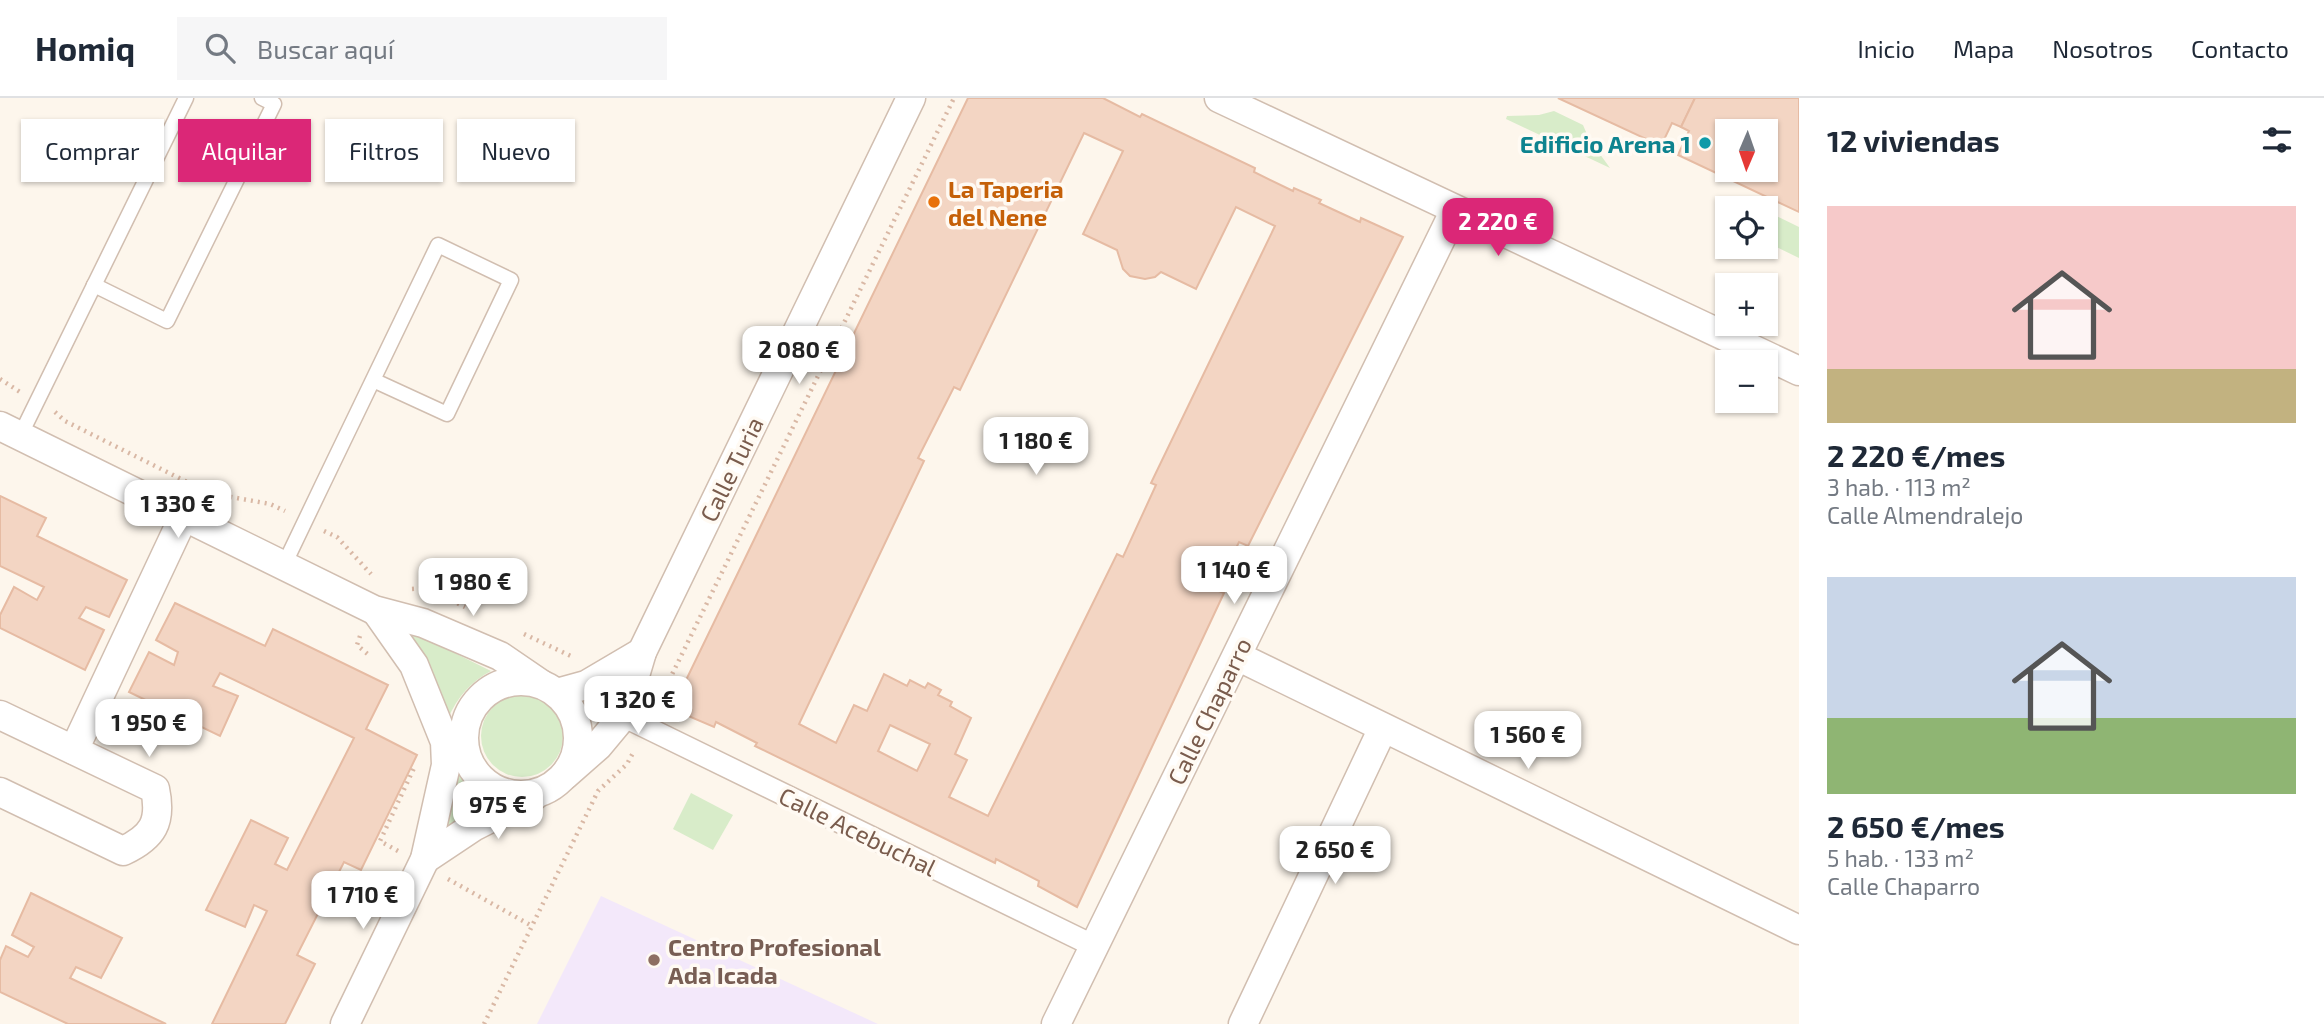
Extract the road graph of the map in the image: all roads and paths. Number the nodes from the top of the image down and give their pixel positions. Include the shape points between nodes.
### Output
1 (186, 98) edge
2 (262, 98) edge
3 (911, 98) edge
4 (954, 98) edge
5 (1219, 98) edge
6 (1455, 210) junction
7 (94, 285) junction
8 (1799, 371) edge
9 (0, 379) edge
10 (373, 380) junction
11 (23, 394) dead end
12 (52, 409) dead end
13 (10, 431) edge
14 (283, 510) dead end
15 (184, 516) junction
16 (328, 533) dead end
17 (284, 565) junction
18 (378, 578) dead end
19 (408, 590) dead end
20 (474, 611) dead end
21 (369, 621) junction
22 (523, 634) dead end
23 (582, 652) dead end
24 (642, 652) junction
25 (1237, 656) junction
26 (377, 663) dead end
27 (549, 689) junction
28 (0, 715) edge
29 (635, 722) junction
30 (1383, 727) junction
31 (454, 737) junction
32 (74, 750) junction
33 (419, 757) dead end
34 (558, 781) junction
35 (0, 792) edge
36 (412, 855) junction
37 (447, 878) dead end
38 (532, 926) junction
39 (1799, 930) edge
40 (1094, 946) junction
41 (345, 1024) edge
42 (484, 1024) edge
43 (1056, 1024) edge
44 (1243, 1024) edge

1 - 7 lane
2 - 7 lane via 274,104 167,321
3 - 24 street, Calle Turia
4 - 29 path
5 - 6 street
6 - 8 street
6 - 25 street, Calle Chaparro
7 - 13 lane
9 - 11 path
10 - 10 lane via 447,414 511,280 438,244
10 - 17 lane
12 - 14 path via 65,421 209,493
13 - 15 street
15 - 17 street
15 - 32 street
16 - 18 path
17 - 21 street
19 - 20 path via 426,588
21 - 26 path via 357,645
21 - 27 street via 423,623 500,656
21 - 31 street via 414,665
22 - 23 path via 572,658
24 - 27 street via 586,685
24 - 29 street, Calle Turia
25 - 30 street
25 - 40 street, Calle Chaparro
27 - 31 street via 518,681 495,686 477,700
27 - 34 street via 570,709 578,728 575,758
28 - 32 street
29 - 34 street, Calle Turia
29 - 38 path via 627,764 598,791
29 - 40 street, Calle Acebuchal
30 - 39 street
30 - 44 street
31 - 34 street via 479,778 508,794 530,795
31 - 36 street
32 - 35 street via 155,789 159,807 153,830 141,843 123,851
33 - 36 path via 380,841
34 - 36 street, Calle Turia
36 - 41 street
37 - 38 path
38 - 42 path
40 - 43 street, Calle Chaparro

